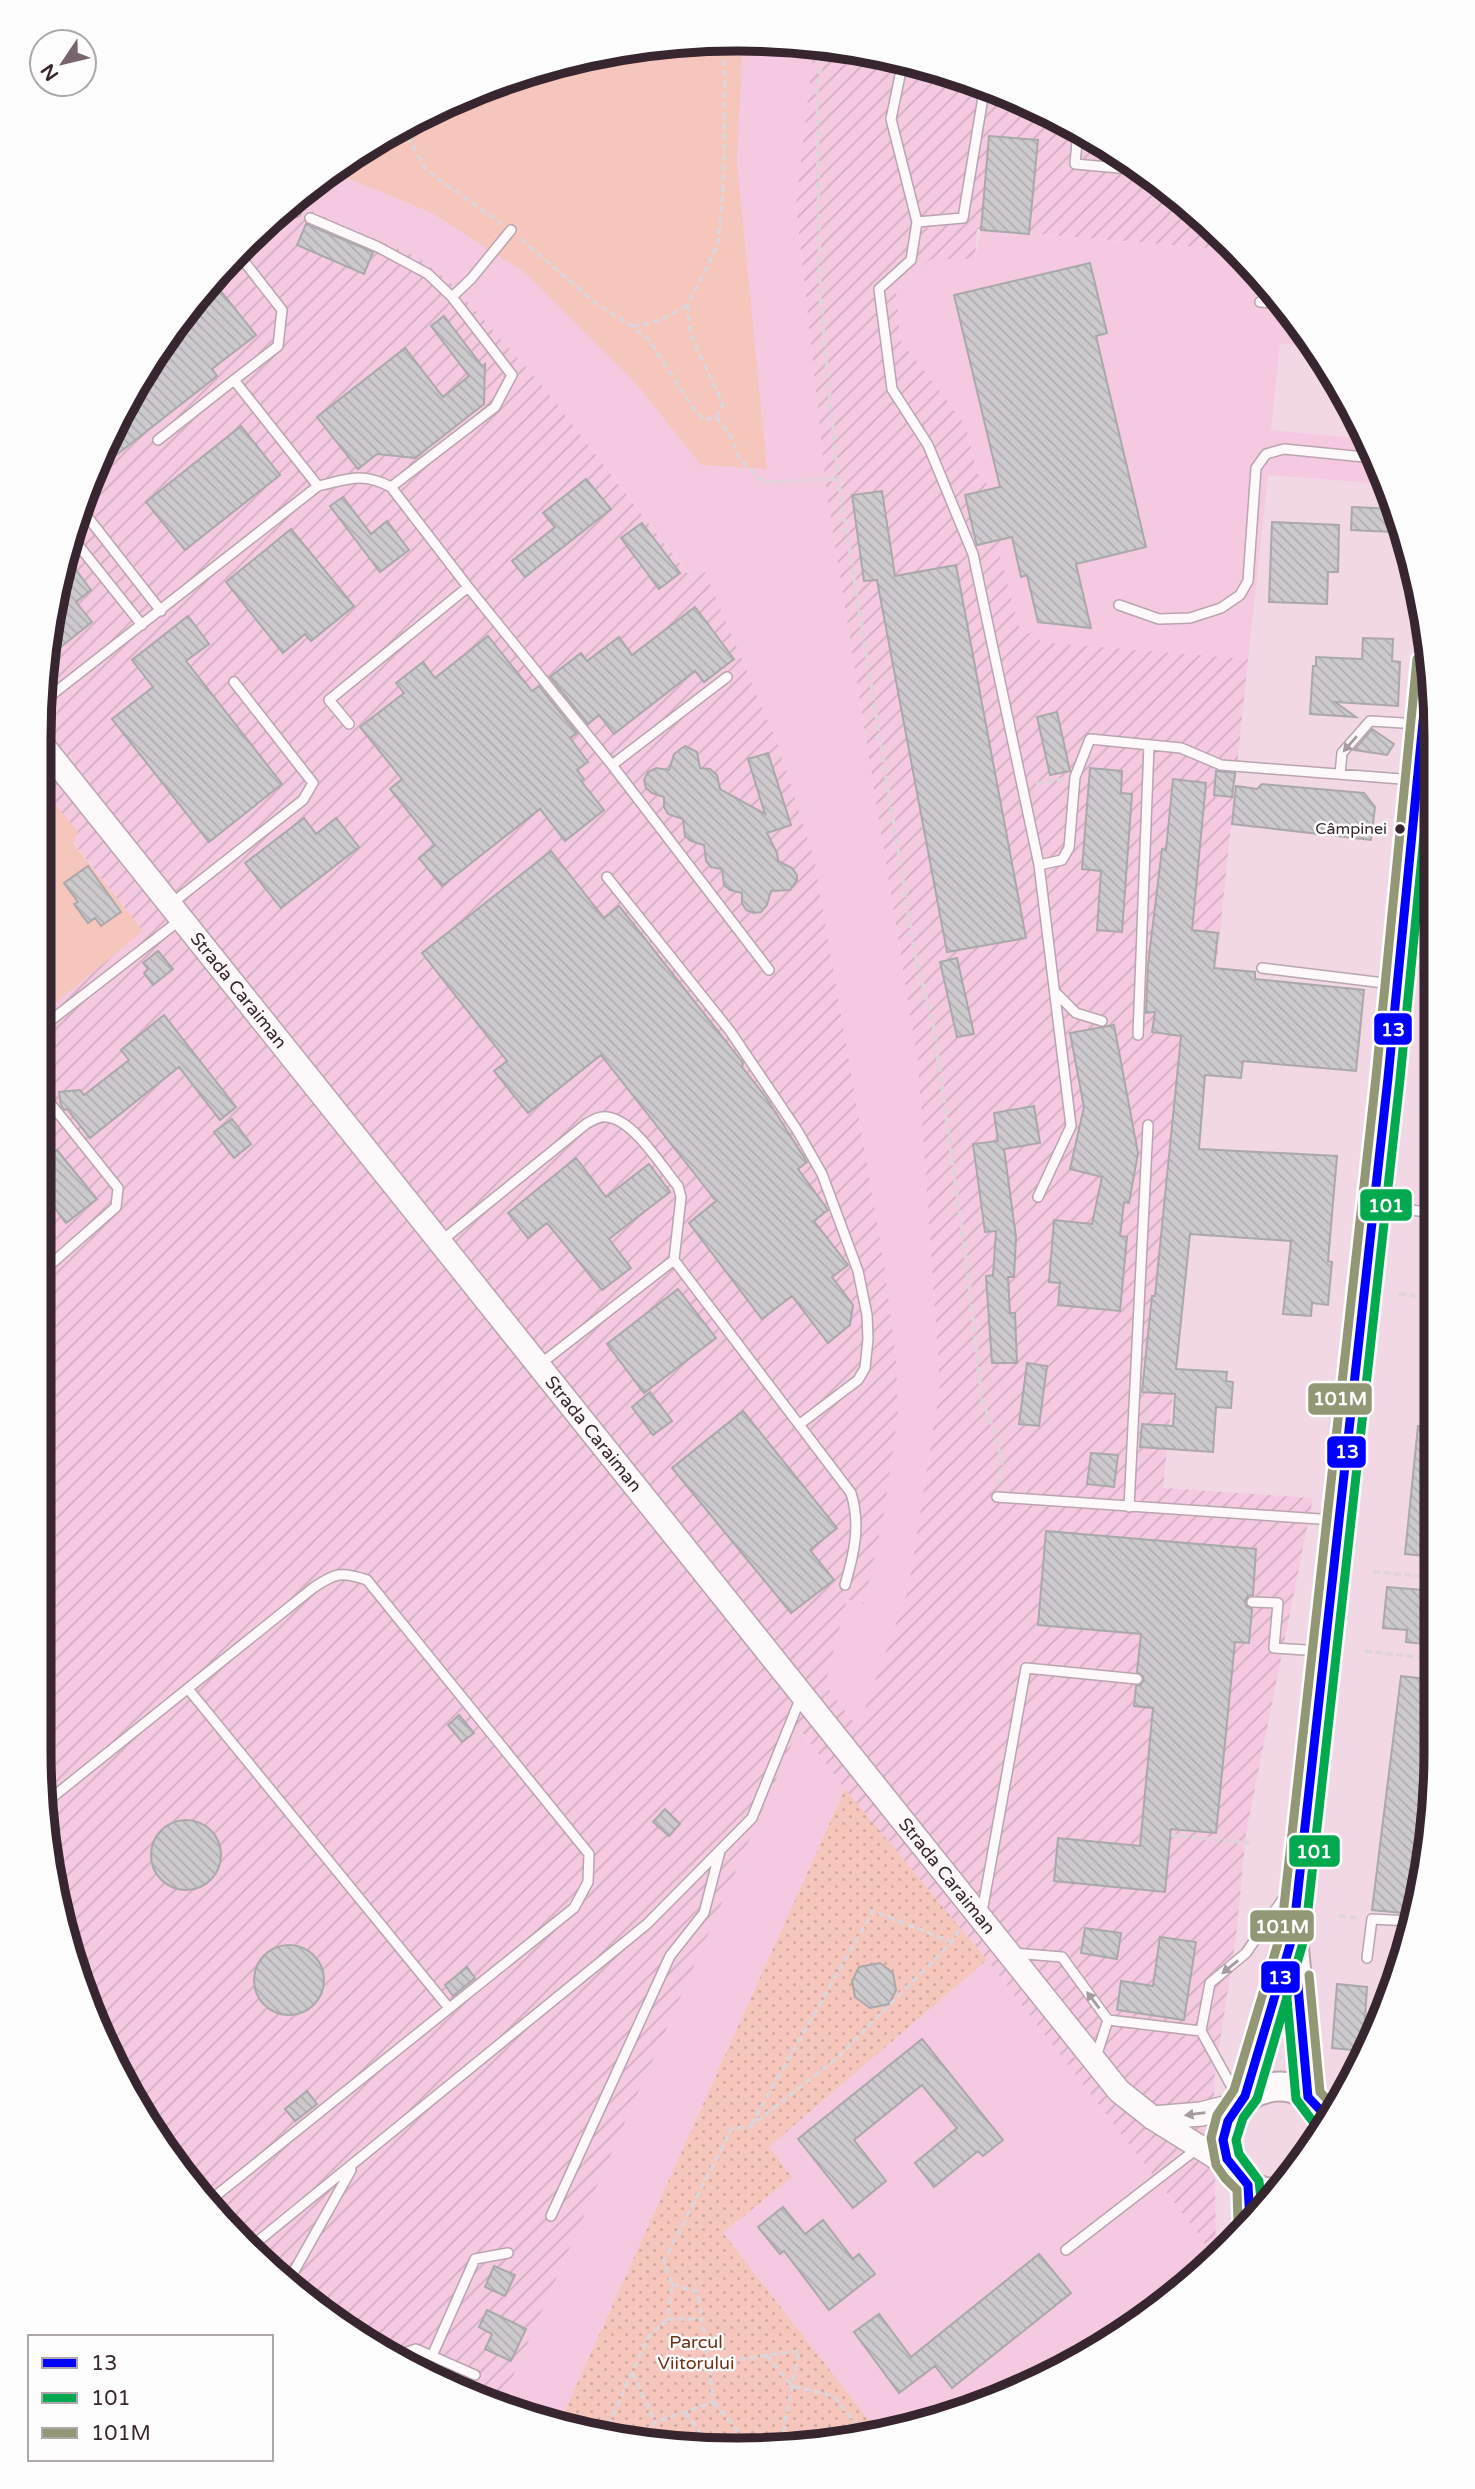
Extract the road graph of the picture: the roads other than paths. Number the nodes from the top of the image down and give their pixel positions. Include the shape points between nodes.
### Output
1 (901, 71) edge
2 (983, 97) edge
3 (1077, 141) edge
4 (1122, 168) edge
5 (310, 218) dead end
6 (917, 222) junction
7 (511, 230) road end
8 (244, 261) edge
9 (452, 297) junction
10 (1259, 302) dead end
11 (1268, 302) edge
12 (234, 380) junction
13 (158, 440) dead end
14 (1364, 457) edge
15 (318, 486) junction
16 (391, 487) junction
17 (87, 516) edge
18 (78, 545) edge
19 (468, 587) junction
20 (1119, 605) dead end
21 (161, 611) junction
22 (142, 625) junction
23 (727, 677) dead end
24 (234, 682) dead end
25 (52, 695) edge
26 (1423, 711) edge
27 (349, 724) dead end
28 (1422, 724) junction
29 (1149, 745) junction
30 (51, 756) edge
31 (612, 765) junction
32 (1340, 774) junction
33 (1417, 780) junction
34 (1422, 861) edge
35 (1039, 864) junction
36 (607, 877) dead end
37 (176, 912) junction
38 (1262, 968) dead end
39 (769, 970) dead end
40 (1397, 985) junction
41 (1055, 992) junction
42 (51, 1019) edge
43 (1102, 1021) dead end
44 (1138, 1035) dead end
45 (51, 1104) edge
46 (1148, 1125) dead end
47 (1038, 1197) dead end
48 (1374, 1205) junction
49 (1424, 1212) edge
50 (440, 1242) junction
51 (674, 1260) junction
52 (51, 1264) edge
53 (539, 1365) junction
54 (800, 1424) junction
55 (997, 1497) road end
56 (1129, 1507) junction
57 (1339, 1521) junction
58 (845, 1585) dead end
59 (1252, 1602) dead end
60 (1324, 1651) junction
61 (1137, 1679) dead end
62 (189, 1689) junction
63 (802, 1693) junction
64 (52, 1798) edge
65 (721, 1849) junction
66 (1300, 1874) junction
67 (977, 1913) junction
68 (1403, 1921) edge
69 (1293, 1935) junction
70 (1008, 1952) junction
71 (1367, 1958) dead end
72 (449, 2008) junction
73 (1108, 2020) junction
74 (1202, 2031) junction
75 (1095, 2061) junction
76 (1308, 2096) junction
77 (1240, 2101) junction
78 (1322, 2112) edge
79 (1153, 2118) junction
80 (1199, 2147) junction
81 (354, 2165) junction
82 (1239, 2176) junction
83 (1265, 2191) edge
84 (215, 2197) edge
85 (1247, 2211) edge
86 (551, 2216) dead end
87 (258, 2242) edge
88 (1066, 2250) dead end
89 (508, 2253) dead end
90 (292, 2274) edge
91 (406, 2352) edge
92 (432, 2356) junction
93 (475, 2375) dead end

1 - 6 lane via 891,119
2 - 6 lane via 963,218
3 - 4 lane via 1075,164
5 - 9 lane via 428,274
6 - 35 lane via 911,260 879,289 892,389 928,445 973,554
7 - 9 lane
8 - 12 lane via 282,310 278,346
9 - 16 lane via 512,375 495,407
10 - 11 lane
12 - 13 lane
12 - 15 lane
14 - 20 lane via 1284,449 1266,454 1256,468 1248,580 1240,595 1221,608 1190,618 1159,620
15 - 16 lane via 373,477
15 - 21 lane
16 - 19 lane
17 - 21 lane
18 - 22 lane
19 - 27 lane via 329,700
19 - 31 lane
21 - 22 lane
22 - 25 lane
23 - 31 lane
24 - 37 lane via 313,783 303,800
26 - 28 main road
28 -> 32 lane via 1370,721 1342,753
28 - 33 main road
29 - 32 lane via 1181,748 1221,765
29 - 35 lane via 1090,738 1075,777 1069,848 1062,860
29 - 44 lane
30 - 37 street, Strada Caraiman
31 - 39 lane
32 - 33 lane
33 - 34 main road
34 - 40 main road
35 - 41 lane
36 - 54 lane via 730,1031 797,1130 822,1174 858,1271 868,1339 864,1368 858,1380
37 - 42 lane
37 - 50 street, Strada Caraiman
38 - 40 lane
40 - 48 main road
41 - 43 lane via 1076,1013
41 - 47 lane via 1072,1126
45 - 52 lane via 118,1188 116,1207
46 - 56 lane
48 - 49 lane
48 - 57 main road
50 - 51 lane via 586,1124 608,1117 633,1130 678,1186 681,1197
50 - 53 street, Strada Caraiman
51 - 53 lane
51 - 54 lane
53 - 63 street, Strada Caraiman
54 - 58 lane via 851,1493 856,1510 855,1545
55 - 56 lane
56 - 57 lane
57 - 60 main road
59 - 60 lane via 1278,1603 1274,1648
60 - 66 main road
61 - 67 lane via 1026,1668
62 - 64 lane
62 - 72 lane
62 - 72 lane via 331,1575 367,1580 589,1854 588,1882 574,1908
63 - 65 lane via 752,1818
63 - 67 street, Strada Caraiman
65 - 81 lane via 647,1924
65 - 86 lane via 704,1913 670,1956
66 - 69 main road
66 -> 74 lane via 1246,1953 1210,1983
67 - 70 street, Strada Caraiman
68 - 71 lane via 1372,1919
69 - 76 main road
69 - 77 main road
73 -> 70 lane via 1062,1957
70 - 75 street, Strada Caraiman
72 - 84 lane
73 - 74 lane
73 - 75 lane
74 - 77 lane
75 - 79 street, Strada Caraiman via 1119,2091
76 - 77 main road via 1276,2086 1262,2088
76 - 78 main road
77 -> 79 street via 1201,2114
77 - 82 main road via 1224,2132 1224,2148
79 - 80 street, Strada Caraiman
80 - 82 street, Strada Caraiman
80 - 88 lane
81 - 87 lane
81 - 90 lane
82 - 83 main road
82 - 85 main road
89 - 92 lane via 475,2259
91 - 92 lane via 416,2349
92 - 93 lane

